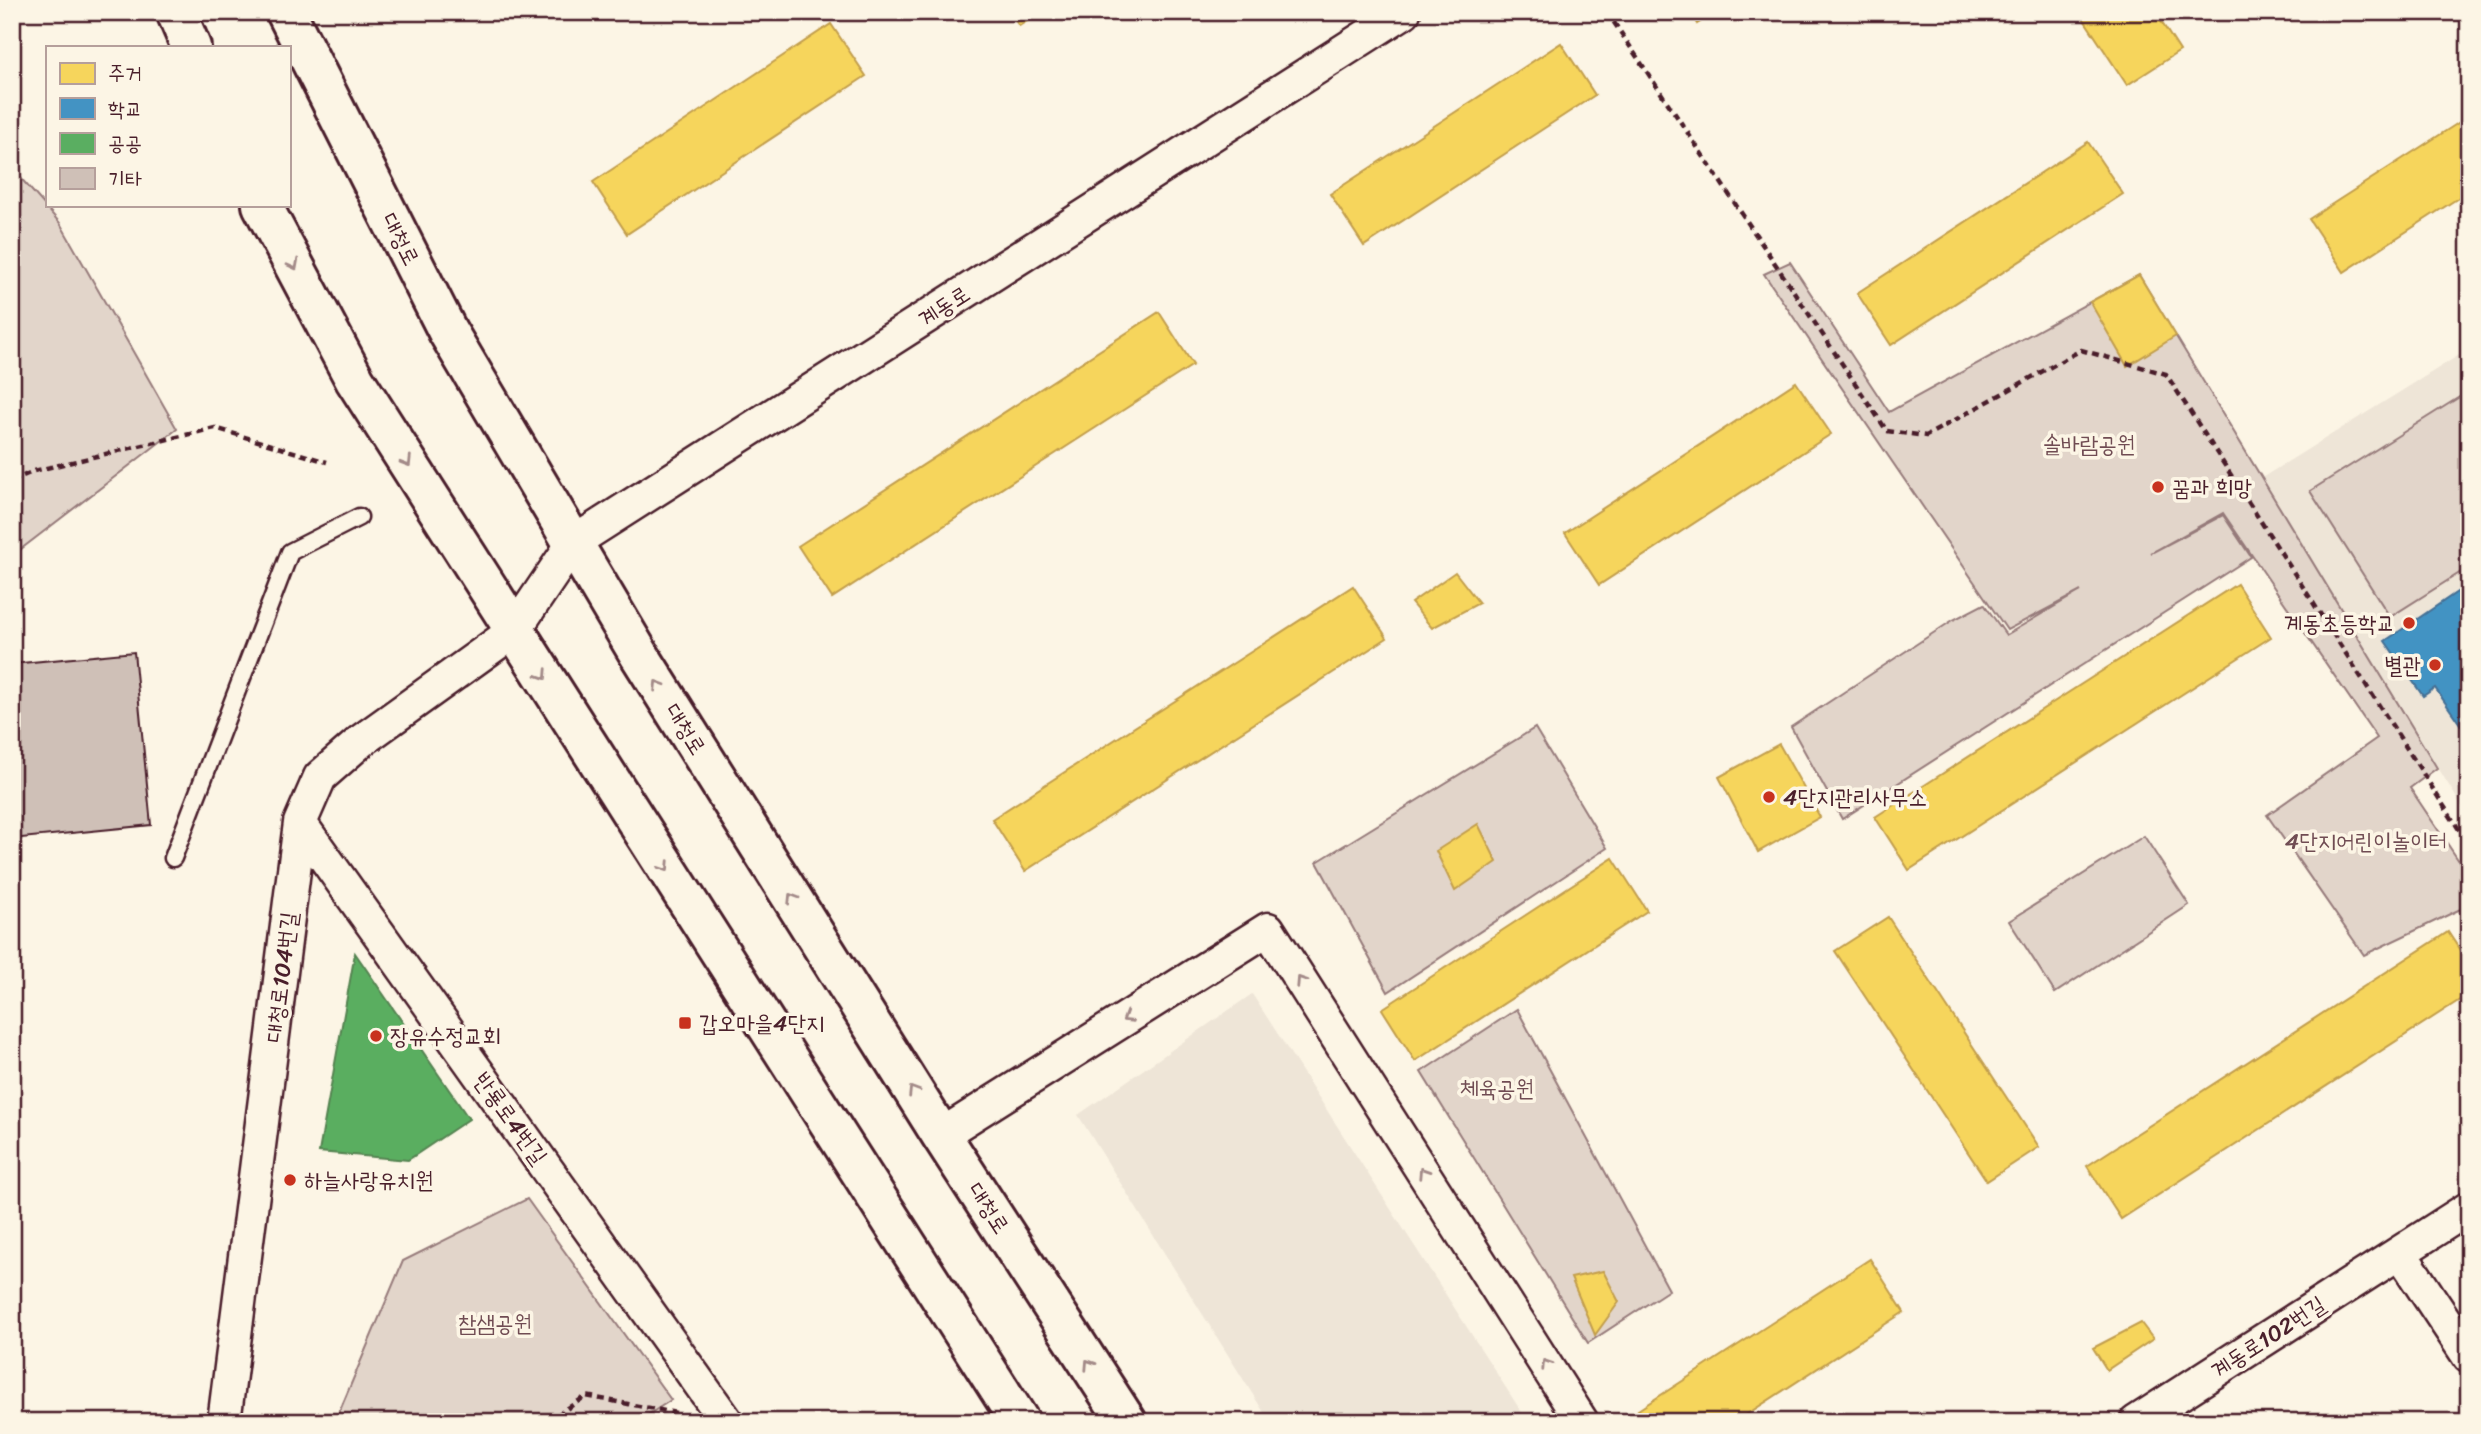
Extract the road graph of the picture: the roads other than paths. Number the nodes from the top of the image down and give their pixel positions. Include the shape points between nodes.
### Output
1 (176, 12) edge
2 (286, 12) edge
3 (1404, 12) edge
4 (191, 46) edge
5 (263, 206) edge
6 (359, 517) dead end
7 (575, 542) junction
8 (514, 631) junction
9 (300, 823) junction
10 (173, 858) dead end
11 (941, 1135) junction
12 (2469, 1208) edge
13 (2400, 1253) junction
14 (2469, 1357) edge
15 (717, 1419) edge
16 (224, 1422) edge
17 (1020, 1422) edge
18 (1126, 1422) edge
19 (1582, 1422) edge
20 (2136, 1422) edge

1 - 4 main road
2 - 7 main road, 대청로 via 448,332
3 - 7 street, 계동로
5 -> 8 main road via 355,380
6 - 10 lane via 290,552
7 - 8 street, 계동로
11 -> 7 main road, 대청로 via 640,656
8 - 9 street, 대청로104번길 via 361,741 320,777
8 -> 17 main road
9 - 15 street, 반룡로4번길
9 - 16 street, 대청로104번길
18 -> 11 main road, 대청로
19 -> 11 street via 1268,929
12 - 13 street, 계동로102번길
13 - 14 street
13 - 20 street, 계동로102번길

